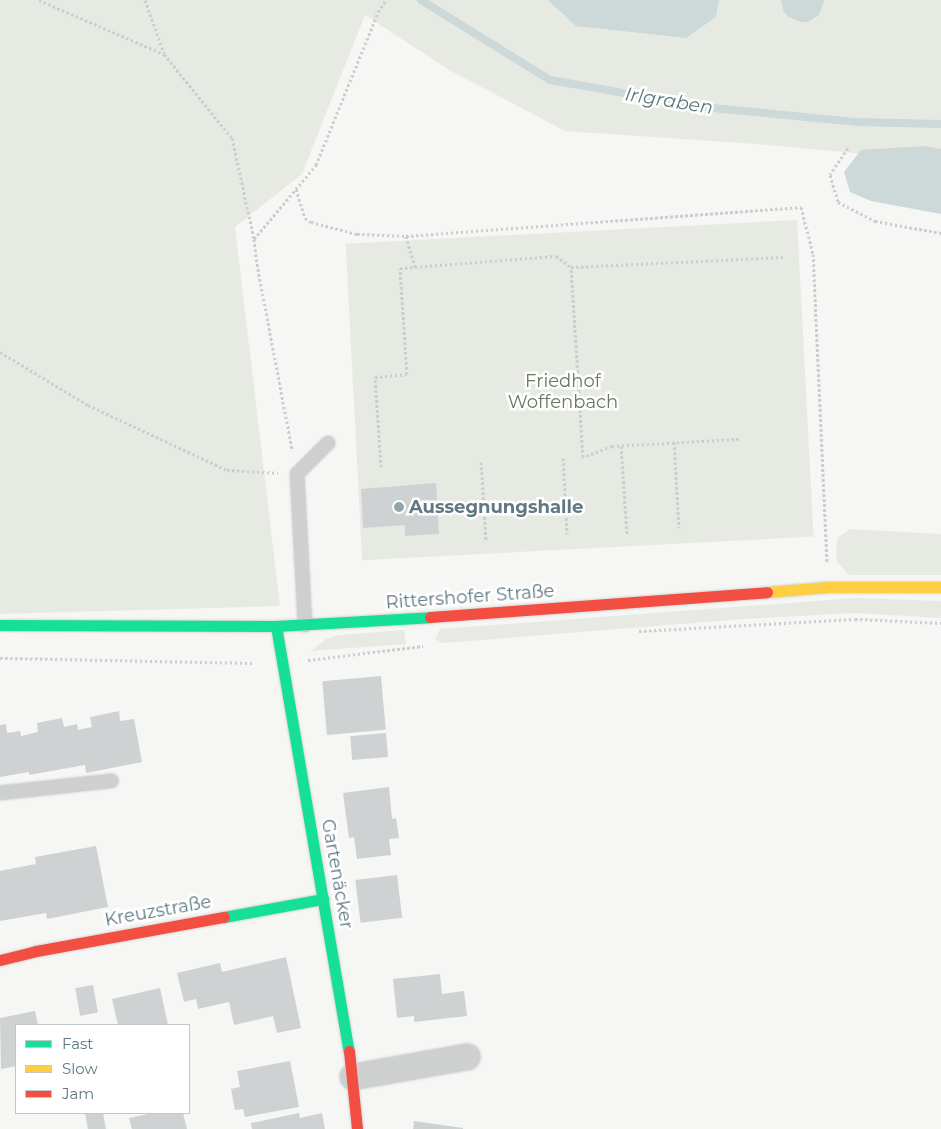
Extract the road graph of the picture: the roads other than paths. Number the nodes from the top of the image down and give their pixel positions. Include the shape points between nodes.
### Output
1 (328, 443) dead end
2 (941, 587) edge
3 (0, 625) edge
4 (305, 625) junction
5 (276, 626) junction
6 (111, 781) dead end
7 (0, 793) edge
8 (323, 899) junction
9 (0, 960) edge
10 (467, 1057) dead end
11 (353, 1077) junction
12 (357, 1129) edge

1 - 4 lane via 297,474
2 - 4 street, Rittershofer Straße via 828,588
3 - 5 street, Rittershofer Straße
4 - 5 street, Rittershofer Straße
5 - 8 street, Gartenäcker
6 - 7 lane
8 - 9 street, Kreuzstraße
8 - 11 street, Gartenäcker
10 - 11 street
11 - 12 street, Gartenäcker

